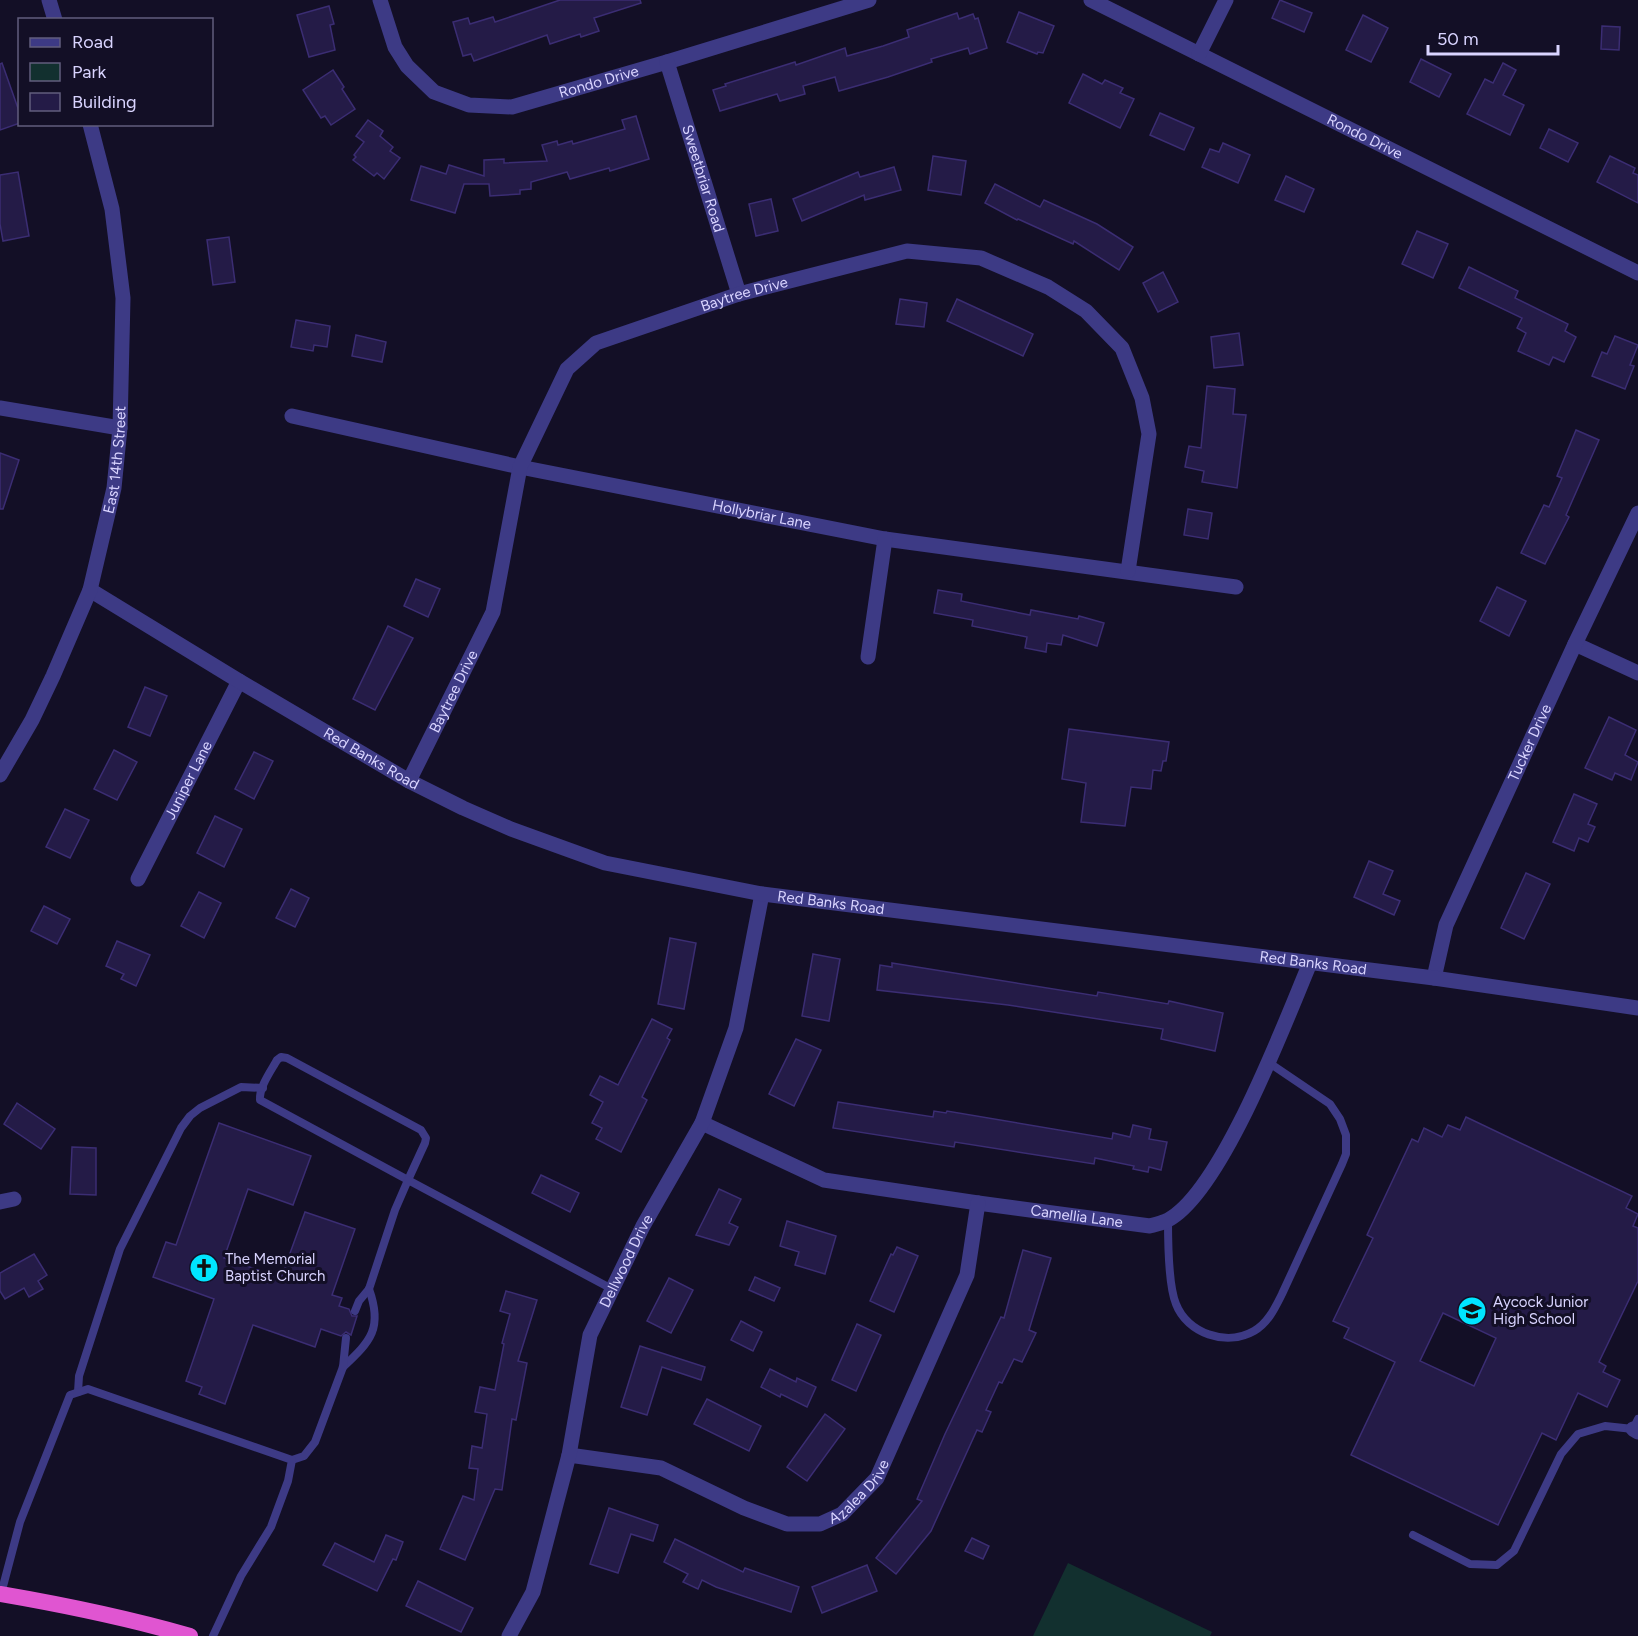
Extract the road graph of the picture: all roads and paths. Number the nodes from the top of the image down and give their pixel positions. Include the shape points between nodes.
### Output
1 (49, 0) edge
2 (380, 0) edge
3 (869, 0) edge
4 (1091, 0) edge
5 (1226, 0) edge
6 (54, 18) edge
7 (1199, 54) junction
8 (667, 62) junction
9 (91, 126) edge
10 (1638, 273) edge
11 (739, 294) junction
12 (0, 408) edge
13 (292, 416) dead end
14 (120, 428) junction
15 (519, 467) junction
16 (1638, 513) edge
17 (885, 539) junction
18 (1128, 571) junction
19 (1236, 587) dead end
20 (90, 590) junction
21 (1575, 644) junction
22 (868, 657) dead end
23 (1638, 673) edge
24 (239, 681) junction
25 (0, 775) edge
26 (409, 781) junction
27 (138, 879) dead end
28 (762, 894) junction
29 (1310, 963) junction
30 (1434, 978) junction
31 (1638, 1008) edge
32 (1268, 1061) junction
33 (263, 1088) junction
34 (702, 1124) junction
35 (408, 1180) junction
36 (978, 1203) junction
37 (1168, 1220) junction
38 (369, 1289) junction
39 (612, 1289) junction
40 (355, 1311) dead end
41 (346, 1338) dead end
42 (343, 1367) junction
43 (78, 1392) junction
44 (1636, 1427) edge
45 (569, 1455) junction
46 (292, 1460) junction
47 (1413, 1535) dead end
48 (0, 1594) edge
49 (190, 1636) edge
50 (213, 1636) edge
51 (509, 1636) edge

1 - 6 street
2 - 8 street, Rondo Drive via 395,47 407,66 434,92 469,105 512,107
3 - 8 street, Rondo Drive
4 - 7 street, Rondo Drive
5 - 7 street
7 - 10 street, Rondo Drive
8 - 11 street, Sweetbriar Road
9 - 14 street, East 14th Street via 112,209 123,298
11 - 15 street, Baytree Drive via 596,343 567,369
11 - 18 street, Baytree Drive via 907,251 981,258 1048,288 1086,311 1122,348 1142,398 1149,434
12 - 14 street
13 - 15 street, Hollybriar Lane
14 - 20 street, East 14th Street via 114,488
15 - 17 street, Hollybriar Lane
15 - 26 street, Baytree Drive via 493,612
16 - 21 street, Tucker Drive
17 - 18 street, Hollybriar Lane
17 - 22 street
18 - 19 street, Hollybriar Lane
20 - 24 street, Red Banks Road
20 - 25 street, East 14th Street via 54,676
21 - 23 street
21 - 30 street, Tucker Drive via 1446,925
24 - 26 street, Red Banks Road
24 - 27 street, Juniper Lane
26 - 28 street, Red Banks Road via 511,829 605,863
28 - 29 street, Red Banks Road
28 - 34 street, Dellwood Drive via 736,1028
29 - 30 street, Red Banks Road
29 - 32 street
30 - 31 street, Red Banks Road
32 - 37 street via 1219,1160 1186,1205
32 - 37 lane via 1330,1104 1344,1126 1347,1145 1340,1170 1286,1285 1274,1310 1261,1325 1240,1336 1227,1337 1208,1334 1185,1321 1172,1293
33 - 35 lane via 259,1096 263,1103
33 - 35 lane via 277,1060 287,1058 421,1130 425,1143
33 - 43 lane via 241,1087 200,1108 181,1128 120,1249 79,1376
34 - 36 street, Camellia Lane via 824,1180
34 - 39 street, Dellwood Drive
35 - 38 lane
35 - 39 lane
36 - 37 street, Camellia Lane via 1150,1226
36 - 45 street, Azalea Drive via 967,1275 877,1478 843,1514 820,1524 787,1524 661,1468
38 - 40 lane
38 - 42 lane via 376,1313 374,1330 366,1345
39 - 45 street, Dellwood Drive via 590,1335
41 - 42 lane
42 - 46 lane via 315,1442 304,1456
43 - 46 lane via 88,1389
43 - 48 lane via 70,1395 20,1522
44 - 47 lane via 1605,1426 1578,1434 1561,1454 1514,1551 1497,1565 1470,1564
45 - 51 street, Dellwood Drive via 533,1592
46 - 50 lane via 271,1527 241,1576
48 - 49 highway via 97,1612

